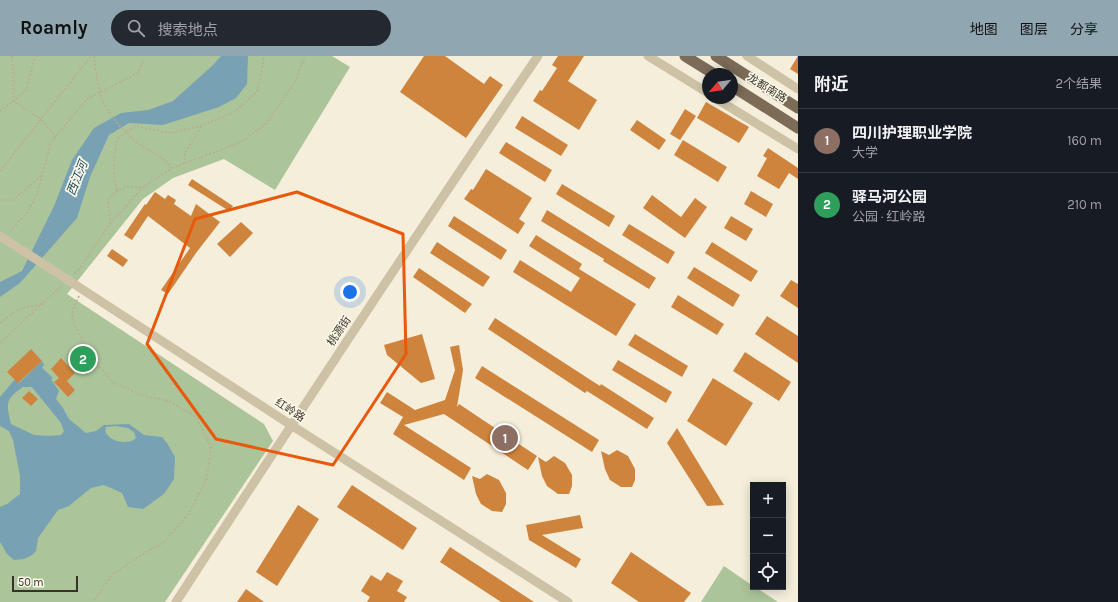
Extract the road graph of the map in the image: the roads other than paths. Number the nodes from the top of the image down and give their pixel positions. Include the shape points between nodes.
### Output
1 (538, 56) edge
2 (648, 56) edge
3 (686, 56) edge
4 (716, 56) edge
5 (747, 56) edge
6 (705, 68) edge
7 (702, 89) edge
8 (798, 89) edge
9 (738, 90) edge
10 (725, 104) edge
11 (798, 108) edge
12 (798, 128) edge
13 (798, 150) edge
14 (3, 236) edge
15 (291, 426) junction
16 (176, 602) edge
17 (568, 602) edge

1 - 15 street, 桃源街
2 - 7 street
3 - 6 main road
4 - 11 main road, 龙都南路
5 - 8 street
9 - 12 main road, 龙都南路
10 - 13 street
14 - 15 street, 红岭路, bridge
15 - 16 street, 桃源街
15 - 17 street, 红岭路

